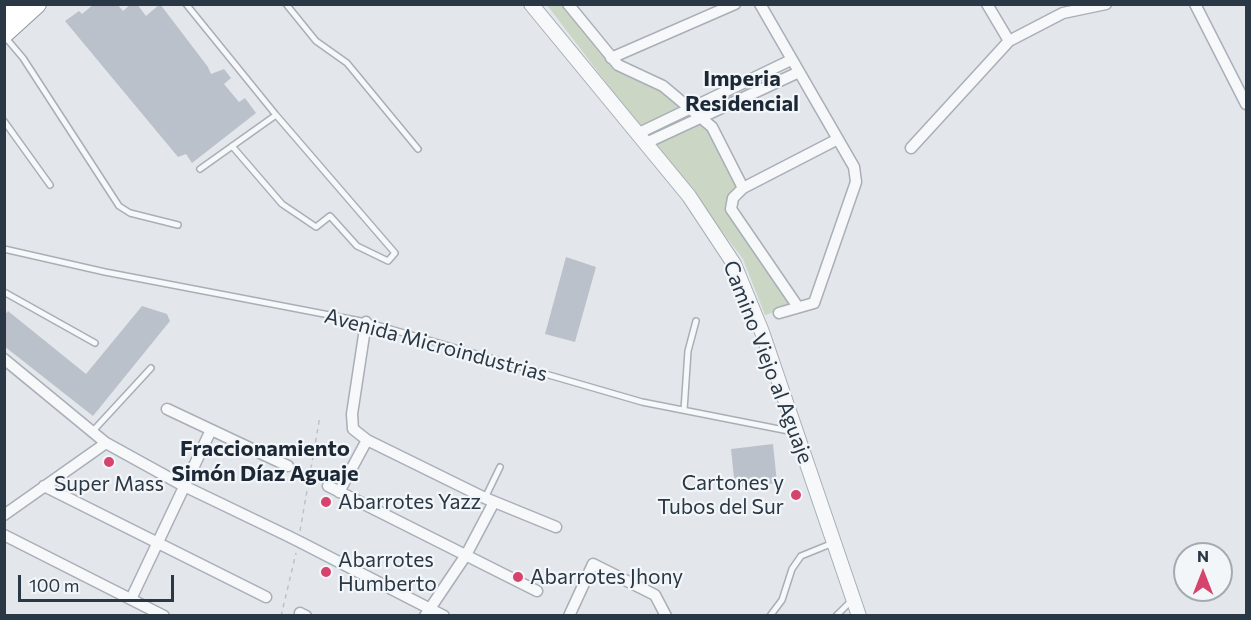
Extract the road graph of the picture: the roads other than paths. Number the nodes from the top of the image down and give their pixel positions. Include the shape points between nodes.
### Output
1 (14, 4) edge
2 (37, 4) edge
3 (186, 4) edge
4 (286, 4) edge
5 (531, 4) edge
6 (568, 4) edge
7 (735, 4) edge
8 (760, 4) edge
9 (987, 4) edge
10 (1106, 4) edge
11 (1195, 4) edge
12 (4, 13) edge
13 (4, 35) edge
14 (1009, 41) junction
15 (611, 58) junction
16 (791, 60) junction
17 (799, 72) junction
18 (1246, 104) edge
19 (689, 108) junction
20 (276, 115) junction
21 (703, 118) junction
22 (4, 121) edge
23 (648, 138) junction
24 (838, 139) junction
25 (232, 146) junction
26 (911, 148) dead end
27 (418, 149) dead end
28 (200, 169) dead end
29 (50, 185) dead end
30 (743, 188) junction
31 (177, 225) dead end
32 (4, 249) edge
33 (4, 292) edge
34 (798, 308) junction
35 (779, 313) dead end
36 (696, 321) dead end
37 (366, 322) junction
38 (94, 343) dead end
39 (4, 359) edge
40 (151, 368) dead end
41 (167, 409) dead end
42 (684, 410) junction
43 (211, 430) junction
44 (92, 432) junction
45 (796, 432) junction
46 (367, 440) junction
47 (106, 443) junction
48 (288, 466) dead end
49 (500, 467) dead end
50 (44, 486) junction
51 (184, 486) junction
52 (328, 486) dead end
53 (339, 492) junction
54 (490, 500) junction
55 (4, 515) edge
56 (556, 527) dead end
57 (4, 535) edge
58 (157, 543) junction
59 (834, 543) junction
60 (466, 555) junction
61 (537, 591) dead end
62 (266, 597) dead end
63 (131, 599) junction
64 (853, 600) junction
65 (427, 612) edge
66 (164, 615) edge
67 (444, 615) edge
68 (569, 615) edge
69 (666, 615) edge
70 (770, 615) edge
71 (836, 615) edge
72 (859, 615) edge

1 - 12 highway
2 - 13 highway
3 - 20 lane
4 - 27 lane via 316,41 347,63
5 - 23 street, Camino Viejo al Aguaje
6 - 15 street
7 - 15 street
8 - 16 street
9 - 14 street
10 - 14 street via 1063,13
11 - 18 street
13 - 31 lane via 119,206 130,213
14 - 26 street
15 - 19 street via 663,86
16 - 17 street
16 - 19 street
17 - 21 street
17 - 24 street
19 - 21 street
19 - 23 street via 653,126
20 - 25 lane
20 - 25 lane via 395,254 388,261 357,246 330,216 316,227 282,204
21 - 23 street
21 - 30 street via 712,127
22 - 29 lane
23 - 45 street, Camino Viejo al Aguaje via 734,264
24 - 30 street
24 - 34 street via 854,167 856,182 814,303
25 - 28 lane
30 - 34 street via 732,198 731,209
32 - 37 lane, Avenida Microindustrias
33 - 38 lane
34 - 35 street
36 - 42 lane via 688,351
37 - 42 lane, Avenida Microindustrias via 642,402
37 - 46 street via 352,414 353,429
39 - 44 street
40 - 44 lane
41 - 43 street
42 - 45 lane, Avenida Microindustrias
43 - 48 street
43 - 51 street
44 - 47 street
45 - 59 street, Camino Viejo al Aguaje
46 - 53 street
46 - 54 street
47 - 50 street
47 - 51 street
49 - 54 lane
50 - 55 street
50 - 58 street
51 - 58 street
51 - 65 street
52 - 53 street
53 - 60 street
54 - 56 street
54 - 60 street
57 - 63 street
58 - 62 street
58 - 63 street
59 - 64 street, Camino Viejo al Aguaje
59 - 70 lane via 801,556 792,569 782,600
60 - 61 street
60 - 65 street
63 - 66 street
64 - 71 lane
64 - 72 street, Camino Viejo al Aguaje
65 - 67 street
68 - 69 street via 593,564 655,595

